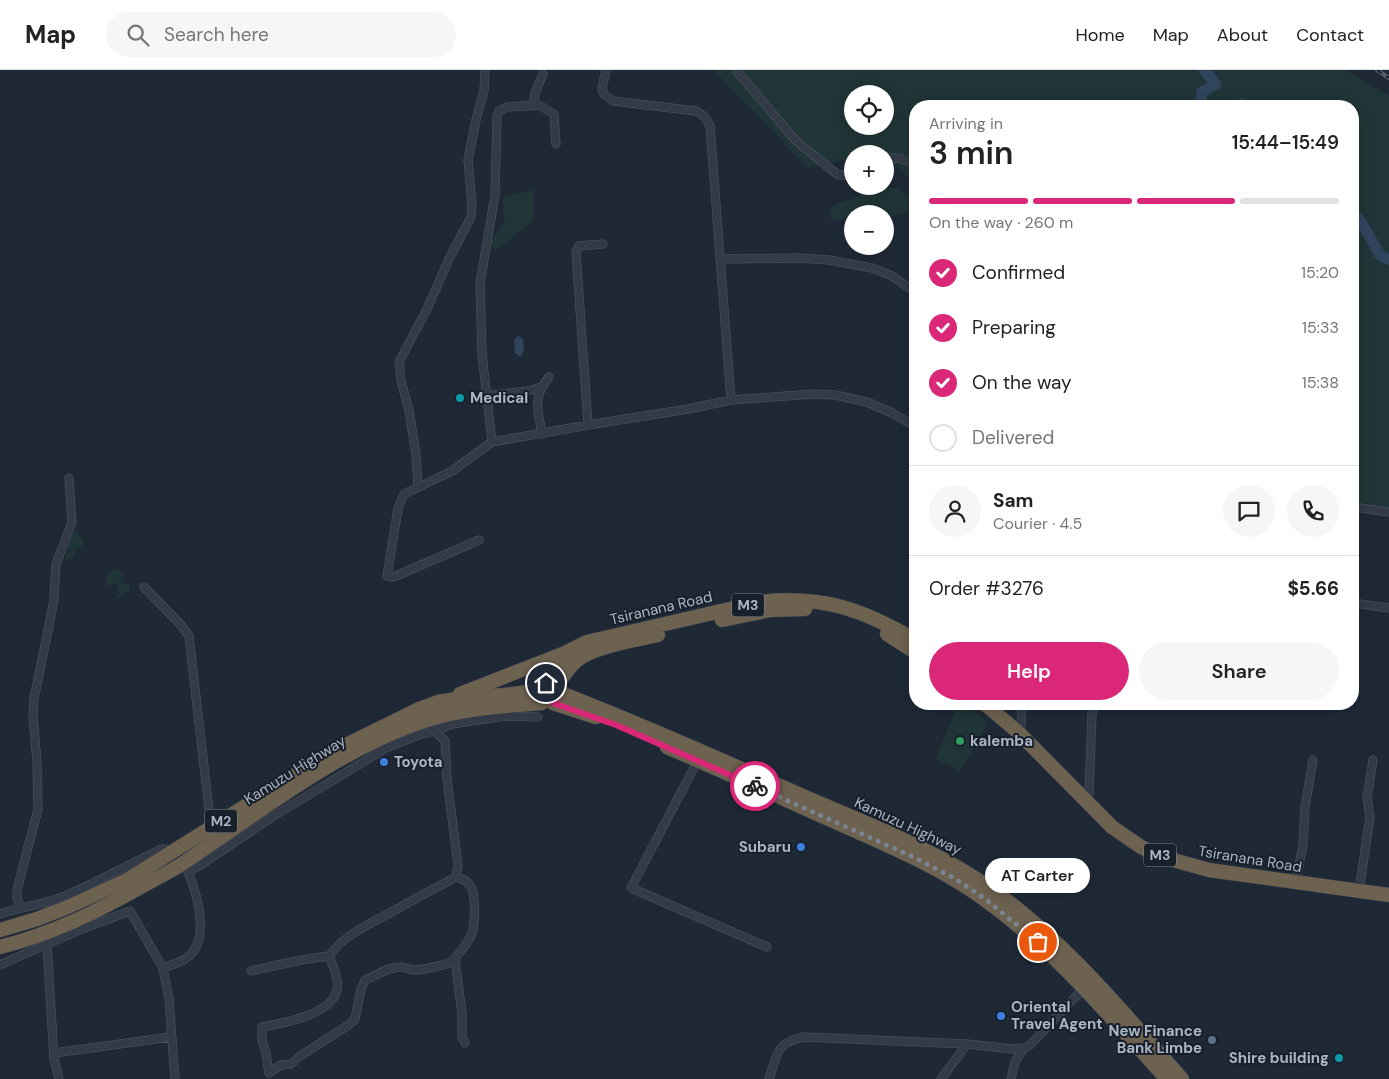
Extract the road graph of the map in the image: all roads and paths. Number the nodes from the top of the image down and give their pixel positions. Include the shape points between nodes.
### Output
1 (485, 70) edge
2 (606, 70) edge
3 (736, 70) edge
4 (543, 74) dead end
5 (533, 104) junction
6 (556, 144) dead end
7 (894, 158) edge
8 (909, 162) edge
9 (844, 175) edge
10 (603, 244) dead end
11 (720, 259) junction
12 (909, 288) edge
13 (549, 377) dead end
14 (540, 387) junction
15 (486, 396) junction
16 (731, 400) junction
17 (909, 423) edge
18 (588, 425) junction
19 (542, 434) junction
20 (492, 442) junction
21 (69, 478) dead end
22 (418, 487) junction
23 (1359, 508) edge
24 (1389, 512) edge
25 (479, 540) dead end
26 (144, 587) dead end
27 (1359, 604) edge
28 (1389, 608) edge
29 (909, 637) edge
30 (909, 648) edge
31 (567, 652) junction
32 (547, 697) junction
33 (438, 702) junction
34 (992, 710) edge
35 (1004, 710) edge
36 (1022, 710) edge
37 (1093, 710) edge
38 (426, 720) junction
39 (1021, 725) junction
40 (698, 760) junction
41 (1313, 760) dead end
42 (1373, 760) dead end
43 (1089, 794) junction
44 (211, 827) junction
45 (175, 851) junction
46 (186, 867) junction
47 (1297, 876) junction
48 (456, 877) junction
49 (1360, 884) junction
50 (1389, 888) edge
51 (1389, 895) edge
52 (20, 907) junction
53 (0, 914) edge
54 (0, 930) edge
55 (47, 944) junction
56 (0, 947) edge
57 (767, 947) dead end
58 (329, 956) junction
59 (455, 959) junction
60 (0, 965) edge
61 (163, 968) junction
62 (251, 972) dead end
63 (1084, 988) junction
64 (172, 1038) junction
65 (465, 1043) dead end
66 (967, 1044) junction
67 (1024, 1048) junction
68 (54, 1053) junction
69 (59, 1079) edge
70 (175, 1079) edge
71 (769, 1079) edge
72 (941, 1079) edge
73 (1011, 1079) edge
74 (1167, 1079) edge
75 (1182, 1079) edge

1 - 22 street via 484,91 468,160 471,217 399,362 411,419
2 - 11 street via 602,89 613,101 696,111 708,122
3 - 9 street via 796,141 838,174
4 - 5 street
5 - 6 street via 554,114
5 - 15 street via 502,109 497,116 492,220 480,272
7 - 8 street
10 - 18 street via 579,246 576,252
11 - 12 street via 798,258 837,262 872,268
11 - 16 street
13 - 14 street
14 - 15 street
14 - 19 street via 538,403
15 - 20 street
16 - 17 street via 835,395 867,402
16 - 18 street
18 - 19 street
19 - 20 street
20 - 22 street via 452,470
21 - 52 street via 72,522 56,564 54,599 34,698 38,809 17,890
22 - 25 street via 404,494 399,503 388,576 396,576
23 - 24 street
26 - 44 street via 188,636
27 - 28 street
29 - 31 highway, Tsiranana Road / M3 via 843,606 785,599 608,636
30 - 32 highway, Tsiranana Road / M3 via 885,633 846,617 794,608 770,610 584,655 576,660
31 - 32 highway, Tsiranana Road / M3
31 - 33 highway
32 - 33 highway, Kamuzu Highway / M2 via 504,695
32 - 38 highway, Kamuzu Highway / M2
32 - 40 highway, Kamuzu Highway / M2
32 - 75 highway, Kamuzu Highway / M2 via 703,752 957,866 1034,922 1069,953
33 - 38 highway, Kamuzu Highway / M2
34 - 51 highway, Tsiranana Road / M3 via 1112,827 1141,847 1209,870
35 - 39 highway, Tsiranana Road / M3
36 - 39 street
37 - 43 street
38 - 44 highway, Kamuzu Highway / M2 via 334,752
38 - 46 highway, Kamuzu Highway / M2 via 339,760 292,789
38 - 48 street via 445,741 458,865
39 - 43 highway, Tsiranana Road / M3
40 - 57 street via 631,888
40 - 63 highway, Kamuzu Highway / M2 via 952,877 1026,931
41 - 47 street
42 - 49 street via 1367,798 1370,817
43 - 47 highway, Tsiranana Road / M3 via 1129,830 1169,851 1206,861
44 - 45 highway, Kamuzu Highway / M2
45 - 46 street
45 - 52 street via 162,849 58,899
45 - 54 highway, Kamuzu Highway / M2 via 127,880 37,919
46 - 56 highway, Kamuzu Highway / M2 via 43,934
46 - 61 street via 198,903 200,932 197,946 185,959
47 - 49 highway, Tsiranana Road / M3
48 - 58 street via 370,924 345,940
48 - 59 street via 470,885 474,918 469,940
49 - 50 highway, Tsiranana Road / M3
52 - 53 street
55 - 60 street
55 - 61 street via 130,911
55 - 68 street
58 - 59 street via 337,988 333,1000 308,1015 262,1027 269,1073 291,1064 355,1019 360,989 365,980 388,969 418,970 447,964
58 - 62 street via 285,962
59 - 65 street
61 - 64 street
63 - 67 street
63 - 74 highway, Kamuzu Highway / M2
64 - 68 street
64 - 70 street
66 - 67 street
66 - 71 street via 792,1039 779,1050
66 - 72 street
67 - 73 street via 1015,1062
68 - 69 street

